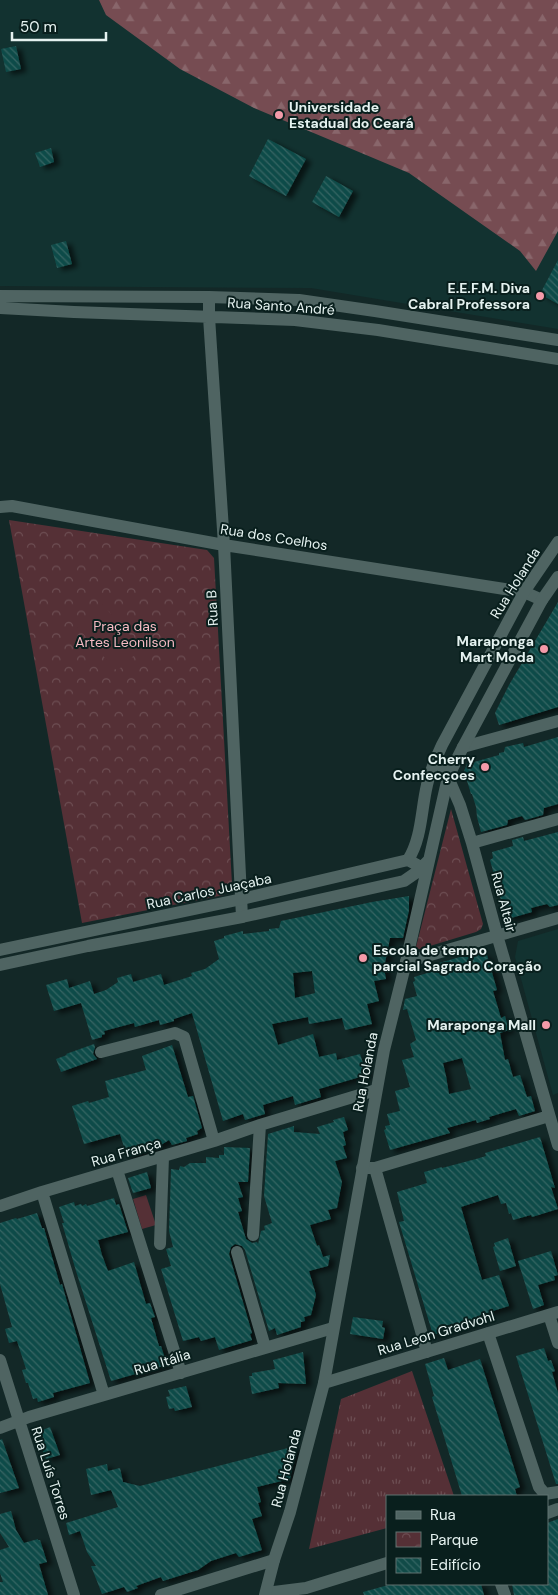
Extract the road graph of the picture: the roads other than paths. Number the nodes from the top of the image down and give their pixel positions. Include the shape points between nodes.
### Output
1 (0, 296) edge
2 (209, 297) junction
3 (0, 308) edge
4 (209, 317) junction
5 (558, 340) edge
6 (558, 359) edge
7 (0, 507) edge
8 (558, 542) edge
9 (224, 544) junction
10 (558, 577) edge
11 (524, 592) junction
12 (542, 600) junction
13 (558, 721) edge
14 (463, 747) junction
15 (436, 756) junction
16 (448, 777) junction
17 (558, 820) edge
18 (472, 842) junction
19 (408, 860) junction
20 (424, 869) junction
21 (242, 899) junction
22 (242, 917) junction
23 (558, 918) edge
24 (497, 936) junction
25 (0, 950) edge
26 (406, 962) junction
27 (0, 965) edge
28 (101, 1052) dead end
29 (376, 1090) junction
30 (551, 1107) edge
31 (260, 1125) junction
32 (214, 1141) junction
33 (558, 1145) edge
34 (163, 1156) junction
35 (369, 1168) junction
36 (117, 1170) junction
37 (42, 1192) junction
38 (0, 1206) edge
39 (253, 1235) dead end
40 (160, 1244) dead end
41 (237, 1252) dead end
42 (554, 1314) edge
43 (333, 1328) junction
44 (488, 1333) junction
45 (558, 1343) edge
46 (265, 1347) junction
47 (427, 1352) junction
48 (0, 1360) edge
49 (180, 1373) junction
50 (324, 1382) junction
51 (104, 1395) junction
52 (18, 1420) junction
53 (0, 1428) edge
54 (558, 1492) edge
55 (274, 1560) junction
56 (386, 1563) edge
57 (307, 1592) edge
58 (265, 1594) edge
59 (74, 1595) edge
60 (161, 1595) edge

1 - 2 street, Rua Santo André
2 - 4 street, Rua B
2 - 5 street, Rua Santo André via 300,300
3 - 4 street, Rua Santo André
4 - 6 street, Rua Santo André via 304,321
4 - 9 street, Rua B
7 - 9 street, Rua dos Coelhos via 12,506
8 - 11 street, Rua Holanda
9 - 11 street, Rua dos Coelhos
9 - 21 street, Rua B
10 - 12 street, Rua Holanda
11 - 12 street, Rua dos Coelhos
11 - 15 street, Rua Holanda
12 - 14 street, Rua Holanda
13 - 14 street
14 - 16 street, Rua Holanda
15 - 16 street, Rua Altair
15 - 19 street, Rua Holanda via 415,847
16 - 18 street, Rua Altair
16 - 20 street, Rua Holanda
17 - 18 street
18 - 24 street, Rua Altair
19 - 20 street
19 - 21 street, Rua Carlos Juaçaba
20 - 22 street via 404,881
20 - 26 street, Rua Holanda
21 - 22 street, Rua B
21 - 25 street, Rua Carlos Juaçaba
22 - 27 street
23 - 24 street
24 - 26 street
24 - 30 street, Rua Altair
26 - 29 street, Rua Holanda
28 - 32 street via 175,1033 184,1037
29 - 31 street, Rua França
29 - 35 street, Rua Holanda
30 - 33 street, Rua Altair
30 - 35 street
31 - 32 street, Rua França
31 - 39 street
32 - 34 street, Rua França
34 - 36 street, Rua França
34 - 40 street
35 - 43 street, Rua Holanda
35 - 47 street
36 - 37 street, Rua França
36 - 49 street
37 - 38 street, Rua França
37 - 51 street
41 - 46 street
42 - 44 street, Rua Leon Gradvohl
42 - 45 street
43 - 46 street, Rua Itália
43 - 50 street, Rua Holanda
44 - 47 street, Rua Leon Gradvohl
44 - 54 street via 539,1487 545,1494
46 - 49 street, Rua Itália
47 - 50 street, Rua Leon Gradvohl
48 - 52 street, Rua Luís Torres
49 - 51 street, Rua Itália
50 - 55 street, Rua Holanda
51 - 52 street, Rua Itália
52 - 53 street, Rua Itália
52 - 59 street, Rua Luís Torres
55 - 58 street, Rua Holanda
55 - 60 street
56 - 57 street
57 - 58 street

